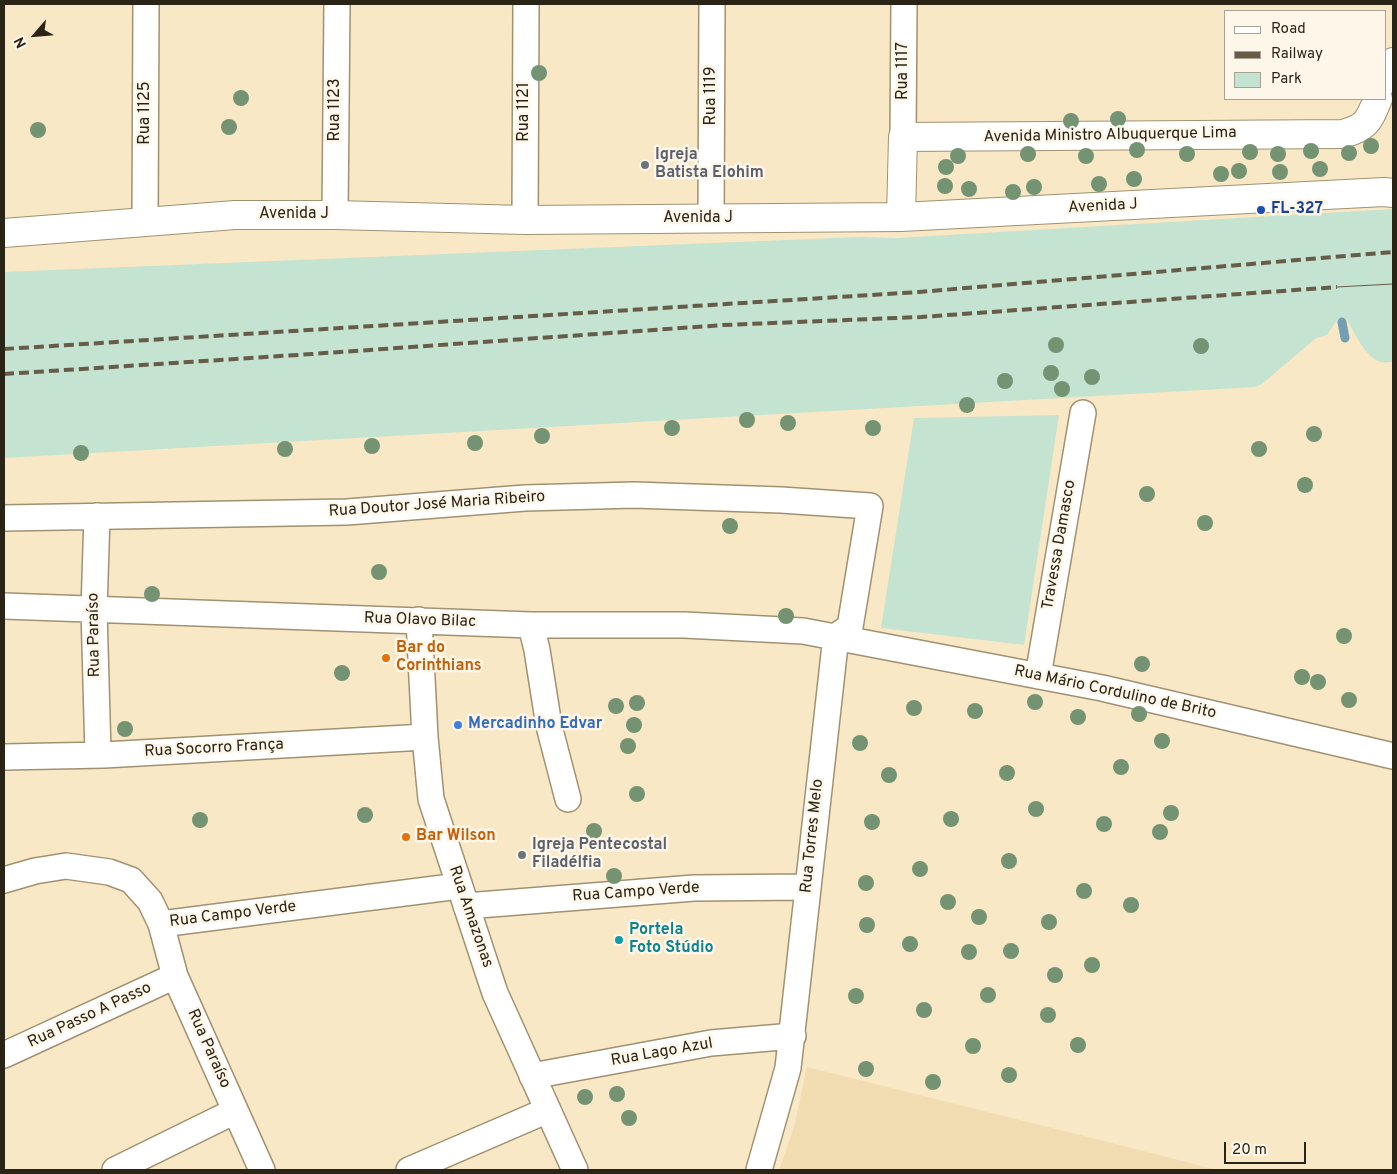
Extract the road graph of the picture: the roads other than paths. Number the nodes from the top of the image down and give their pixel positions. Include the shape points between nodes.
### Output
1 (146, 4) edge
2 (337, 4) edge
3 (526, 4) edge
4 (712, 4) edge
5 (904, 4) edge
6 (1393, 62) edge
7 (1387, 77) edge
8 (1378, 100) edge
9 (903, 137) junction
10 (1390, 187) edge
11 (335, 215) junction
12 (901, 216) junction
13 (711, 219) junction
14 (525, 220) junction
15 (145, 222) junction
16 (4, 233) edge
17 (1083, 413) dead end
18 (97, 516) junction
19 (4, 518) edge
20 (4, 606) edge
21 (94, 610) junction
22 (419, 620) junction
23 (532, 625) junction
24 (836, 636) junction
25 (1038, 676) junction
26 (424, 737) junction
27 (98, 754) junction
28 (1393, 756) edge
29 (4, 758) edge
30 (568, 799) dead end
31 (4, 880) edge
32 (807, 887) junction
33 (462, 896) junction
34 (161, 924) junction
35 (175, 976) junction
36 (793, 1036) junction
37 (4, 1055) edge
38 (532, 1076) junction
39 (548, 1110) junction
40 (235, 1111) junction
41 (115, 1170) edge
42 (262, 1170) edge
43 (409, 1170) edge
44 (575, 1170) edge
45 (759, 1170) edge

1 - 15 street, Rua 1125
2 - 11 street, Rua 1123
3 - 14 street, Rua 1121
4 - 13 street, Rua 1119
5 - 9 street, Rua 1117
6 - 7 street
8 - 9 street, Avenida Ministro Albuquerque Lima via 1360,129 1343,134
9 - 12 street
10 - 12 street, Avenida J
11 - 14 street, Avenida J
11 - 15 street, Avenida J via 235,216
12 - 13 street, Avenida J
13 - 14 street, Avenida J
15 - 16 street, Avenida J
17 - 25 street, Travessa Damasco
18 - 19 street, Rua Doutor José Maria Ribeiro
18 - 21 street, Rua Paraíso
18 - 24 street, Rua Doutor José Maria Ribeiro via 347,512 525,498 634,495 870,506 850,627
20 - 21 street, Rua Olavo Bilac
21 - 22 street, Rua Olavo Bilac
21 - 27 street, Rua Paraíso
22 - 23 street, Rua Olavo Bilac
22 - 26 street, Rua Amazonas
23 - 24 street, Rua Olavo Bilac via 684,625 803,631
23 - 30 street via 549,726
24 - 25 street, Rua Mário Cordulino de Brito
24 - 32 street, Rua Torres Melo
25 - 28 street, Rua Mário Cordulino de Brito
26 - 27 street, Rua Socorro França
26 - 33 street, Rua Amazonas via 431,799
27 - 29 street, Rua Socorro França
31 - 34 street, Rua Campo Verde via 66,866 109,872 130,880 150,901
32 - 33 street, Rua Campo Verde
32 - 36 street, Rua Torres Melo
33 - 34 street, Rua Campo Verde
33 - 38 street, Rua Amazonas via 495,993
34 - 35 street, Rua Paraíso
35 - 37 street, Rua Passo A Passo
35 - 40 street, Rua Paraíso
36 - 38 street, Rua Lago Azul via 711,1043
36 - 45 street, Rua Torres Melo via 788,1068
38 - 39 street, Rua Amazonas
39 - 43 street
39 - 44 street, Rua Amazonas
40 - 41 street
40 - 42 street, Rua Paraíso

